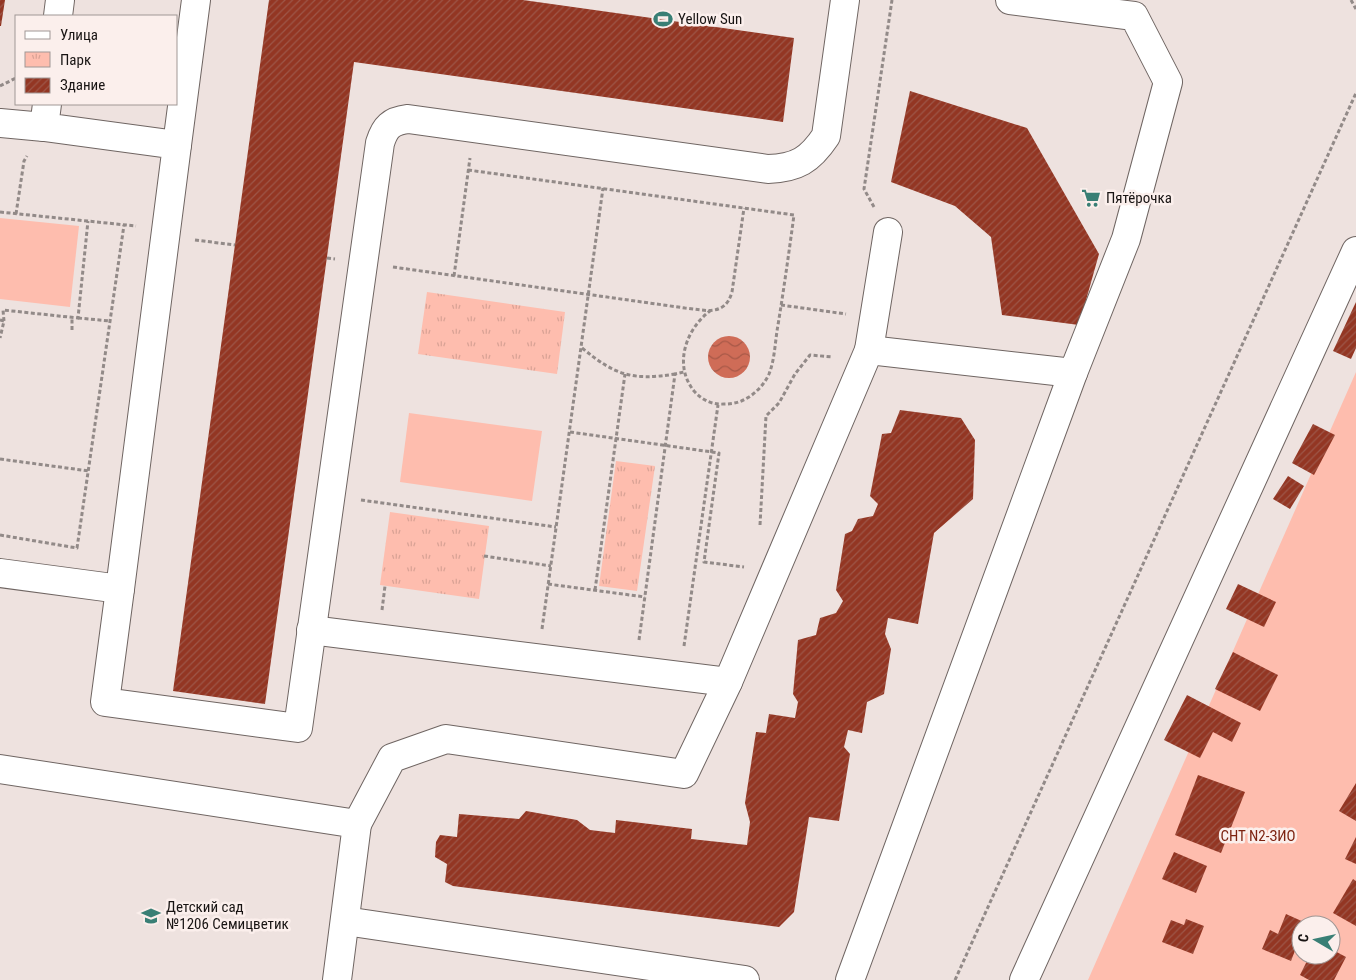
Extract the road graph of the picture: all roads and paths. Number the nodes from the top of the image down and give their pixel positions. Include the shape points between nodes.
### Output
1 (60, 0) edge
2 (196, 0) edge
3 (845, 0) edge
4 (892, 0) edge
5 (1010, 0) edge
6 (1351, 0) edge
7 (1356, 9) edge
8 (58, 15) edge
9 (15, 78) edge
10 (0, 86) edge
11 (1356, 93) edge
12 (46, 116) edge
13 (0, 122) edge
14 (176, 145) junction
15 (604, 188) junction
16 (744, 208) junction
17 (0, 212) edge
18 (16, 214) junction
19 (88, 221) junction
20 (124, 225) junction
21 (165, 232) junction
22 (888, 232) joint
23 (235, 245) dead end
24 (1356, 251) edge
25 (362, 263) junction
26 (454, 276) junction
27 (589, 294) junction
28 (781, 305) junction
29 (710, 311) junction
30 (72, 318) junction
31 (78, 318) junction
32 (874, 318) junction
33 (2, 321) edge
34 (110, 321) junction
35 (72, 330) dead end
36 (0, 338) edge
37 (582, 348) junction
38 (869, 350) junction
39 (836, 357) dead end
40 (684, 372) junction
41 (1073, 373) junction
42 (625, 374) junction
43 (675, 374) junction
44 (718, 404) junction
45 (570, 432) junction
46 (616, 439) junction
47 (666, 446) junction
48 (712, 452) junction
49 (0, 459) edge
50 (89, 471) junction
51 (330, 496) junction
52 (556, 527) junction
53 (760, 527) dead end
54 (0, 535) edge
55 (484, 556) dead end
56 (551, 566) junction
57 (746, 568) dead end
58 (0, 573) edge
59 (548, 584) junction
60 (120, 589) junction
61 (595, 590) junction
62 (645, 597) junction
63 (311, 630) junction
64 (541, 638) dead end
65 (639, 642) dead end
66 (684, 647) dead end
67 (728, 682) junction
68 (0, 769) edge
69 (357, 824) junction
70 (345, 921) junction
71 (338, 980) edge
72 (745, 980) edge
73 (850, 980) edge
74 (955, 980) edge
75 (1024, 980) edge

1 - 8 street
2 - 14 street
3 - 25 street via 826,136 816,151 799,163 768,169 397,120 383,131 380,143
4 - 22 path via 864,189
5 - 41 street via 1134,16 1168,82 1126,239
6 - 7 path
9 - 10 path
11 - 74 path
12 - 13 street
12 - 14 street
12 - 18 path via 24,161
14 - 21 street
15 - 16 path
15 - 26 path via 468,170
15 - 27 path
16 - 28 path via 794,215
16 - 29 path via 730,301 720,309
17 - 18 path
18 - 19 path
19 - 20 path
19 - 31 path
20 - 21 path
20 - 34 path
21 - 23 path
21 - 60 street
22 - 32 street
24 - 75 street
25 - 26 path
25 - 51 street
26 - 27 path
27 - 29 path
27 - 37 path
28 - 32 path
28 - 44 path via 769,374 744,401
29 - 40 path via 689,335
30 - 31 path
30 - 33 path via 3,310
30 - 35 path
31 - 34 path
32 - 38 street
33 - 36 path
34 - 50 path
37 - 42 path via 607,367
37 - 45 path
38 - 41 street
38 - 67 street
39 - 53 path via 810,355 795,374 780,403 766,416
40 - 43 path
40 - 44 path via 697,394
41 - 73 street
42 - 43 path via 650,377
42 - 46 path
43 - 47 path
44 - 48 path
45 - 46 path
45 - 52 path
46 - 47 path
46 - 61 path
47 - 48 path
47 - 62 path
48 - 57 path via 719,453 704,562
48 - 66 path
49 - 50 path
50 - 54 path via 77,548
51 - 52 path
51 - 63 street
52 - 56 path
55 - 56 path
56 - 59 path
58 - 60 street
59 - 61 path
59 - 64 path
60 - 63 street via 105,702 298,728
61 - 62 path
62 - 65 path
63 - 67 street
67 - 69 street via 684,774 446,739 392,758
68 - 69 street
69 - 70 street
70 - 71 street
70 - 72 street

